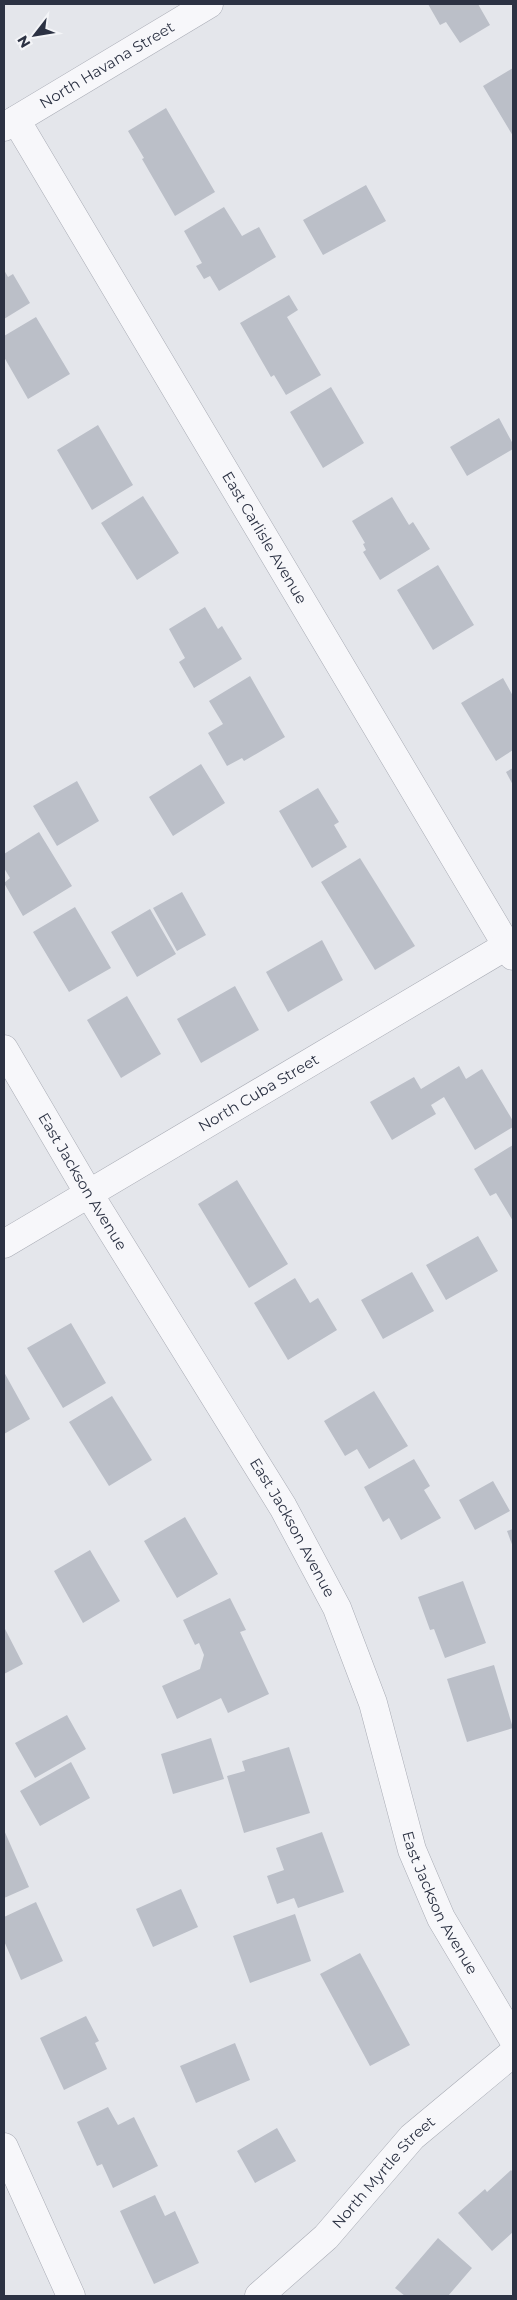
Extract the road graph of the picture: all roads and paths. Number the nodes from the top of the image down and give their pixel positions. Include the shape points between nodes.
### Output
1 (209, 4) edge
2 (10, 123) edge
3 (511, 948) edge
4 (4, 1048) edge
5 (89, 1194) junction
6 (4, 1244) edge
7 (513, 2039) edge
8 (513, 2053) edge
9 (4, 2147) edge
10 (71, 2296) edge
11 (258, 2296) edge

1 - 2 street, North Havana Street
2 - 3 street, East Carlisle Avenue
3 - 5 street, North Cuba Street
4 - 5 street, East Jackson Avenue
5 - 6 street, North Cuba Street
5 - 7 street, East Jackson Avenue via 282,1507 337,1608 373,1703 412,1850 441,1918
8 - 11 street, North Myrtle Street via 412,2137 326,2237
9 - 10 street

